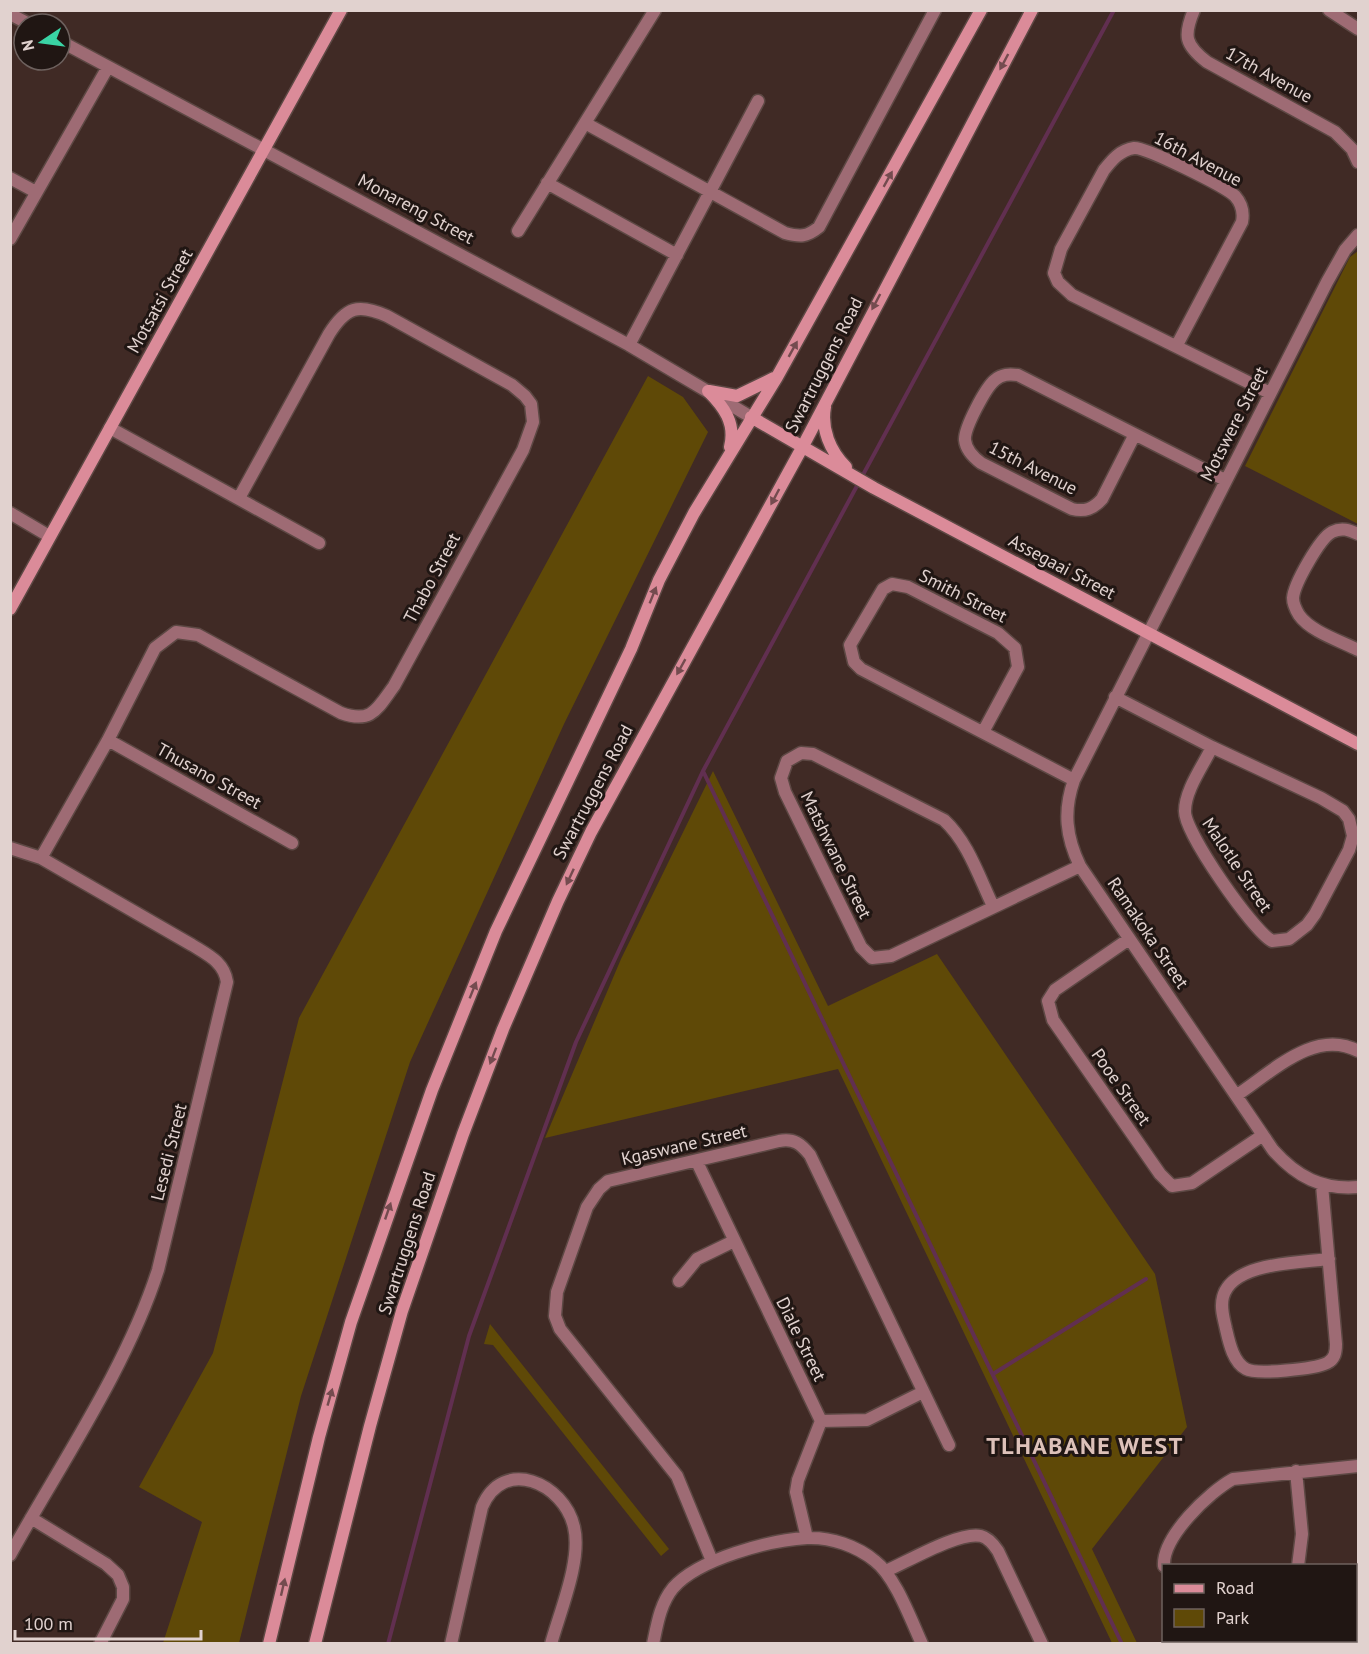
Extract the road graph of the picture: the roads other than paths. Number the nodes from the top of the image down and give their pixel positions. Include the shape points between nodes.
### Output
1 (341, 10) edge
2 (655, 10) edge
3 (935, 10) edge
4 (981, 10) edge
5 (1032, 10) edge
6 (1194, 10) edge
7 (1329, 10) edge
8 (1359, 28) edge
9 (72, 48) edge
10 (108, 67) junction
11 (758, 101) dead end
12 (585, 123) junction
13 (265, 149) junction
14 (1359, 162) edge
15 (10, 178) edge
16 (547, 183) junction
17 (710, 191) junction
18 (36, 192) junction
19 (518, 231) dead end
20 (1359, 235) edge
21 (10, 239) edge
22 (677, 255) junction
23 (629, 345) junction
24 (1177, 345) junction
25 (777, 376) junction
26 (708, 391) junction
27 (830, 392) junction
28 (1270, 393) junction
29 (751, 417) junction
30 (110, 428) junction
31 (1134, 436) junction
32 (803, 446) junction
33 (728, 457) junction
34 (852, 474) junction
35 (1225, 480) junction
36 (240, 498) junction
37 (10, 513) edge
38 (1359, 534) edge
39 (49, 536) junction
40 (319, 543) dead end
41 (10, 609) edge
42 (1148, 633) junction
43 (1359, 650) edge
44 (1115, 697) junction
45 (983, 732) junction
46 (108, 740) junction
47 (1359, 744) edge
48 (1212, 747) junction
49 (1074, 780) junction
50 (292, 843) dead end
51 (10, 848) edge
52 (41, 858) junction
53 (1080, 866) junction
54 (993, 906) junction
55 (1129, 939) junction
56 (1359, 1051) edge
57 (1237, 1095) junction
58 (1263, 1135) junction
59 (697, 1161) junction
60 (1322, 1185) junction
61 (1359, 1187) edge
62 (734, 1241) junction
63 (1329, 1259) junction
64 (679, 1281) dead end
65 (923, 1392) junction
66 (821, 1421) junction
67 (950, 1445) dead end
68 (1359, 1466) edge
69 (1296, 1471) junction
70 (31, 1518) junction
71 (807, 1538) junction
72 (10, 1555) edge
73 (712, 1561) junction
74 (1164, 1564) edge
75 (1298, 1564) edge
76 (886, 1571) junction
77 (100, 1644) edge
78 (269, 1644) edge
79 (315, 1644) edge
80 (451, 1644) edge
81 (551, 1644) edge
82 (653, 1644) edge
83 (922, 1644) edge
84 (1042, 1644) edge

1 - 13 main road, Motsatsi Street
2 - 12 street
3 - 17 street via 819,227 799,237 786,233
25 -> 4 main road, Swartruggens Road
5 -> 27 main road, Swartruggens Road
6 - 14 street, 17th Avenue via 1187,26 1192,51 1335,132
7 - 8 street
9 - 10 street, Monareng Street
10 - 13 street, Monareng Street
10 - 18 street
11 - 17 street
12 - 16 street
12 - 17 street
13 - 23 street, Monareng Street
13 - 30 main road, Motsatsi Street
15 - 18 street
16 - 19 street
16 - 22 street
17 - 22 street
18 - 21 street
20 - 28 street, Motswere Street via 1345,250
22 - 23 street
23 - 26 street, Monareng Street
24 - 24 street, 16th Avenue via 1072,295 1054,273 1060,249 1104,170 1120,153 1135,148 1170,161 1234,195 1243,210 1242,222
24 - 28 street, 16th Avenue
25 - 26 main road via 737,396
25 - 29 main road, Swartruggens Road
26 - 29 street, Monareng Street
26 - 33 main road via 723,406 731,424
27 - 32 main road, Swartruggens Road
27 - 34 main road via 824,425 839,460
28 - 35 street, Motswere Street
29 - 32 main road, Assegaai Street
29 - 33 main road, Swartruggens Road
30 - 36 street
30 - 39 main road, Motsatsi Street
31 - 31 street, 15th Avenue via 1102,499 1081,511 981,463 965,442 965,434 987,388 1009,374 1025,378
31 - 35 street, 15th Avenue
32 - 34 main road, Assegaai Street
32 -> 79 main road, Swartruggens Road via 591,832 503,1029 402,1311
78 -> 33 main road, Swartruggens Road via 351,1322 432,1090 496,931 631,649 659,580
34 - 42 main road, Assegaai Street
35 - 42 street, Motswere Street
36 - 40 street
36 - 46 street, Thabo Street via 338,319 357,308 387,316 512,385 531,404 533,422 523,450 394,686 376,711 362,718 341,713 198,635 183,631 155,648
37 - 39 street
38 - 43 street via 1347,529 1325,536 1293,595 1293,604 1303,620
39 - 41 main road, Motsatsi Street
42 - 44 street, Ramakoka Street
42 - 47 main road, Assegaai Street
44 - 48 street, Malotle Street
44 - 49 street, Ramakoka Street
45 - 45 street, Smith Street via 854,662 850,645 883,589 892,584 908,587 998,633 1016,648 1018,668
45 - 49 street, Smith Street
46 - 50 street, Thusano Street
46 - 52 street, Thabo Street
48 - 48 street, Malotle Street via 1321,798 1349,819 1353,837 1342,866 1307,925 1288,939 1272,941 1258,930 1198,846 1186,822 1186,801
49 - 53 street, Ramakoka Street via 1066,822
51 - 52 street, Lesedi Street
52 - 70 street, Lesedi Street via 216,960 227,982 146,1308
53 - 54 street, Matshwane Street
53 - 55 street, Ramakoka Street
54 - 54 street, Matshwane Street via 885,959 865,954 785,792 781,778 787,761 801,753 813,754 944,820 964,844
55 - 57 street, Ramakoka Street
55 - 58 street, Pooe Street via 1055,990 1048,1001 1053,1020 1172,1186 1192,1183
56 - 57 street via 1339,1043 1308,1049
57 - 58 street, Ramakoka Street
58 - 60 street, Ramakoka Street via 1285,1163
59 - 62 street, Diale Street
59 - 65 street, Kgaswane Street via 788,1139 803,1146
59 - 73 street, Kgaswane Street via 608,1181 598,1189 587,1207 554,1304 560,1329 677,1476
60 - 61 street, Ramakoka Street
60 - 63 street
62 - 64 street via 697,1259
62 - 66 street, Diale Street
63 - 63 street via 1336,1344 1333,1358 1307,1368 1251,1371 1241,1366 1230,1342 1222,1307 1229,1286 1255,1269
65 - 66 street via 867,1420
65 - 67 street, Kgaswane Street
66 - 71 street via 796,1492
68 - 69 street
69 - 74 street via 1233,1479 1218,1486 1179,1530 1167,1548
69 - 75 street via 1302,1534
70 - 72 street, Lesedi Street
70 - 77 street via 118,1575 123,1599
71 - 73 street
71 - 76 street via 844,1544 876,1561
73 - 82 street via 672,1589 658,1619
76 - 83 street
76 - 84 street via 956,1540 982,1536 998,1551
80 - 81 street via 485,1501 495,1486 518,1479 552,1491 570,1514 575,1528 574,1559

